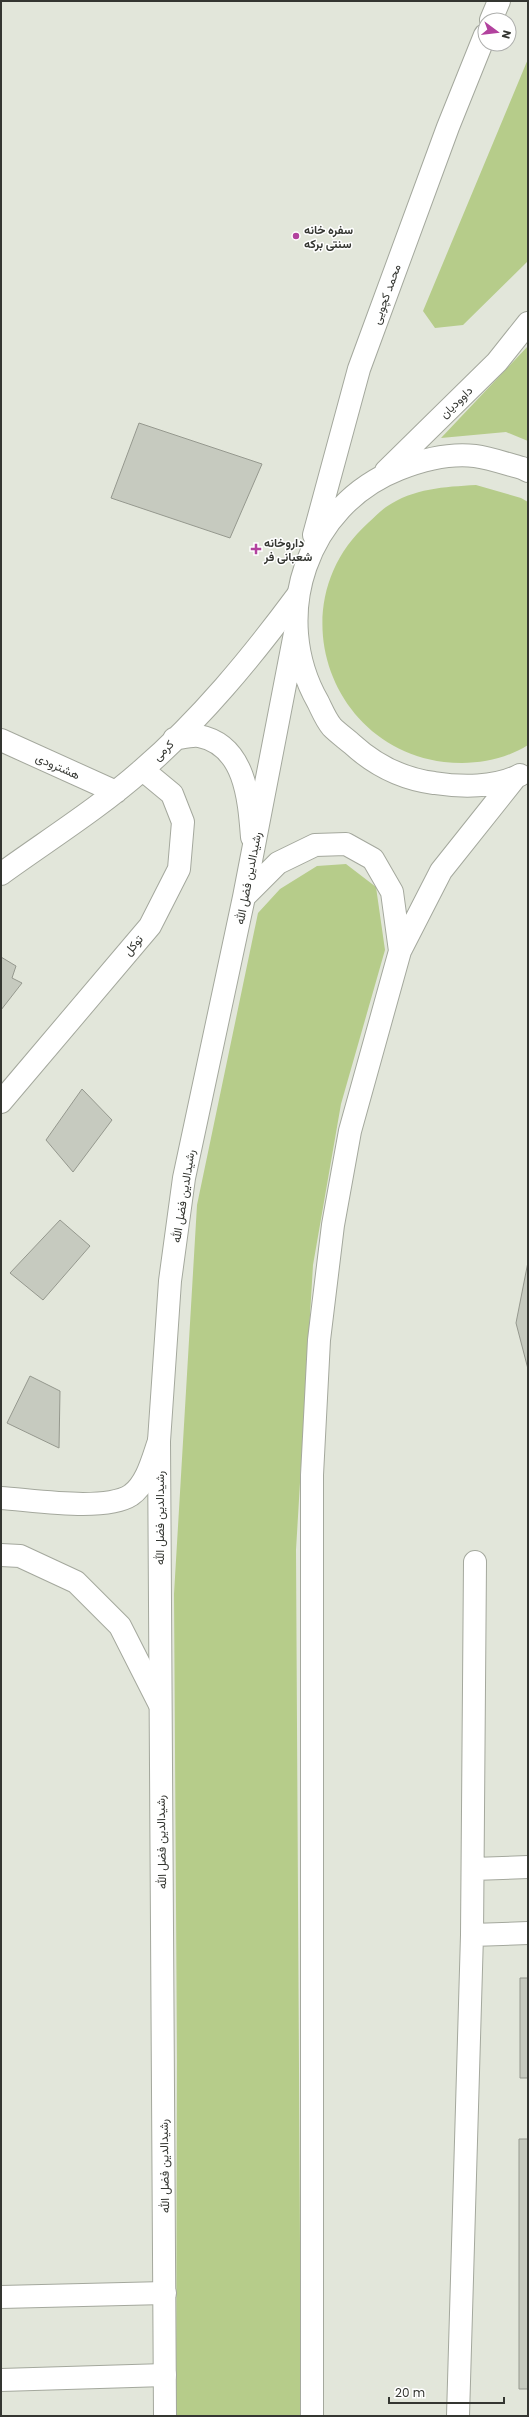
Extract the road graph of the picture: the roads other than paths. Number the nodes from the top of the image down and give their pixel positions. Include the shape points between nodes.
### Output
1 (499, 1) edge
2 (494, 12) edge
3 (478, 52) edge
4 (528, 323) edge
5 (528, 471) edge
6 (380, 477) junction
7 (307, 560) junction
8 (297, 596) junction
9 (295, 633) junction
10 (174, 739) junction
11 (1, 740) edge
12 (143, 770) junction
13 (521, 774) edge
14 (116, 792) junction
15 (253, 852) junction
16 (1, 874) edge
17 (244, 897) junction
18 (400, 951) junction
19 (1, 1102) edge
20 (159, 1442) junction
21 (1, 1498) edge
22 (1, 1555) edge
23 (475, 1562) dead end
24 (159, 1703) junction
25 (528, 1867) edge
26 (473, 1869) junction
27 (528, 1933) edge
28 (472, 1935) junction
29 (165, 2293) junction
30 (1, 2297) edge
31 (164, 2375) junction
32 (1, 2380) edge
33 (165, 2416) edge
34 (312, 2416) edge
35 (458, 2416) edge

1 - 2 main road
3 - 7 main road, محمد کچویی via 359,369
4 - 6 main road, داوودیان via 497,362
5 - 6 main road via 474,456 425,459
6 - 7 main road via 349,499 324,527
7 - 8 main road
8 - 9 main road
8 - 10 main road, کرمی via 258,649
9 - 13 main road via 307,682 332,726 369,760 415,781 465,787
9 - 15 main road, رشیدالدین فضل الله
10 - 12 main road, کرمی
10 - 15 main road via 198,736 224,747 242,772 250,804
11 - 14 main road, هشترودی
12 - 14 main road, کرمی
12 - 19 main road, توکل via 172,794 183,822 179,869 150,926
13 - 18 main road via 441,871
14 - 16 main road, کرمی
15 - 17 main road, رشیدالدین فضل الله
17 - 18 main road via 278,863 315,845 346,844 373,859 392,892
17 - 20 main road, رشیدالدین فضل الله via 184,1178 170,1282
18 - 34 main road via 350,1131 333,1225 318,1340 312,1475
20 - 21 main road via 146,1475 131,1495 106,1504
20 - 24 main road, رشیدالدین فضل الله
22 - 24 main road via 20,1556 76,1582 120,1626
23 - 26 main road
24 - 29 main road, رشیدالدین فضل الله
25 - 26 main road
26 - 28 main road
27 - 28 main road
28 - 35 main road
29 - 30 main road
29 - 31 main road, رشیدالدین فضل الله
31 - 32 main road
31 - 33 main road, رشیدالدین فضل الله

